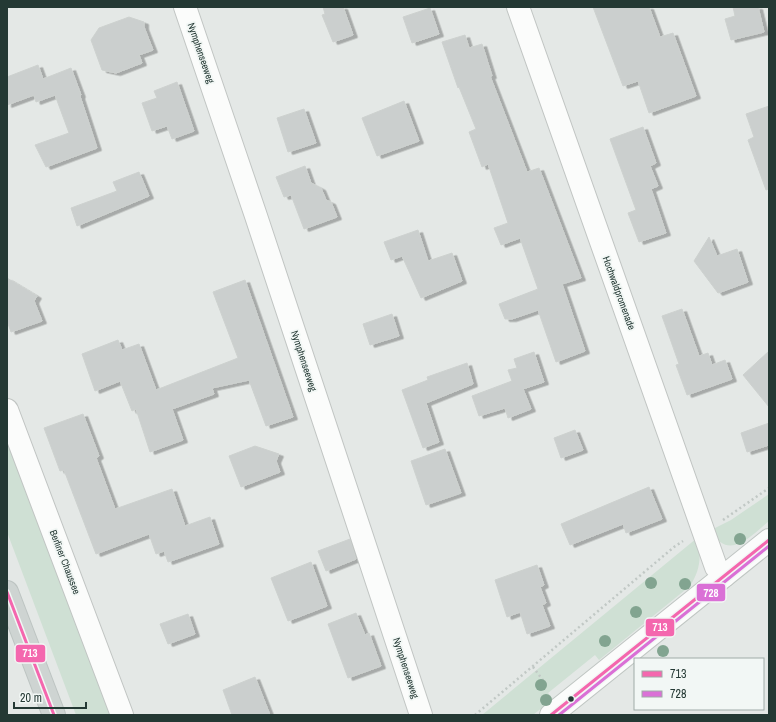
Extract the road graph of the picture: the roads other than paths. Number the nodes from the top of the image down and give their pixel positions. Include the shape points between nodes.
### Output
1 (185, 7) edge
2 (518, 7) edge
3 (7, 410) edge
4 (769, 540) edge
5 (724, 576) junction
6 (7, 592) edge
7 (54, 715) edge
8 (122, 715) edge
9 (421, 715) edge
10 (551, 715) edge

1 - 9 street, Nymphenseeweg
2 - 5 street, Hochwaldpromenade via 716,567
3 - 8 street, Berliner Chaussee
4 - 5 street
5 - 10 street
6 - 7 main road

